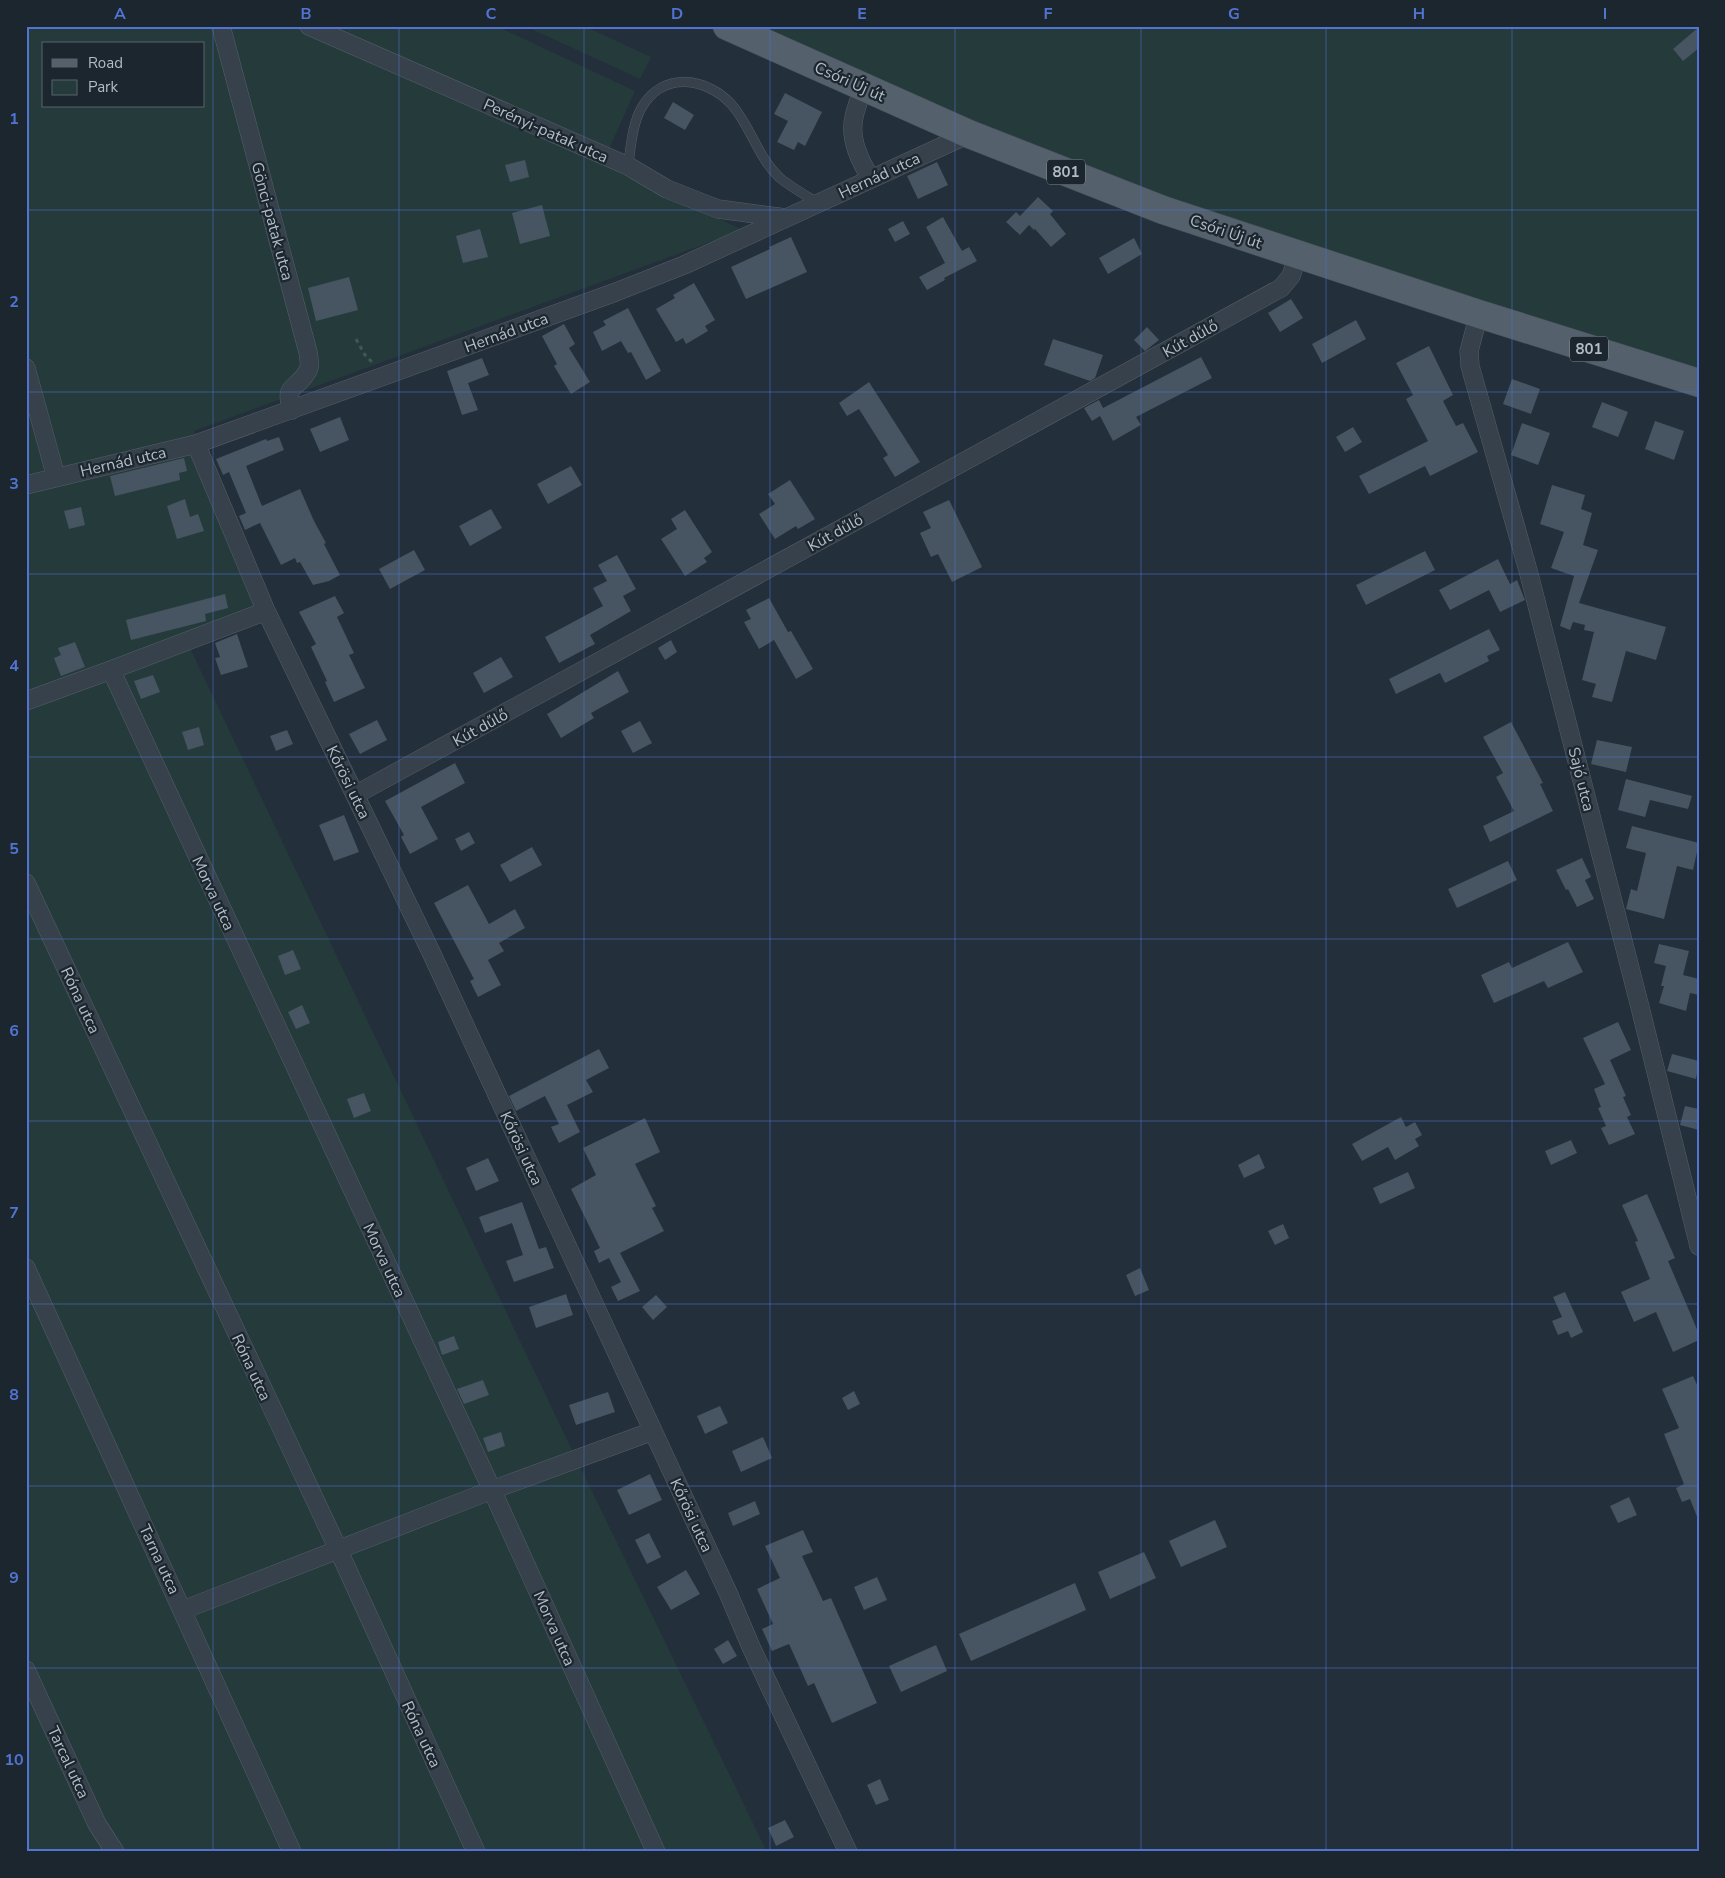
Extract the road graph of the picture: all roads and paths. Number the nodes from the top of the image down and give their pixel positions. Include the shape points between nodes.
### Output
1 (221, 26) edge
2 (310, 26) edge
3 (727, 26) edge
4 (864, 87) junction
5 (969, 134) junction
6 (628, 166) junction
7 (871, 179) junction
8 (818, 204) junction
9 (786, 218) junction
10 (1298, 255) junction
11 (1479, 314) junction
12 (356, 339) dead end
13 (26, 368) edge
14 (388, 375) junction
15 (1699, 383) edge
16 (292, 410) junction
17 (196, 444) junction
18 (56, 477) junction
19 (26, 484) edge
20 (266, 611) junction
21 (111, 670) junction
22 (26, 701) edge
23 (355, 795) junction
24 (26, 883) edge
25 (1699, 1246) edge
26 (26, 1268) edge
27 (653, 1431) junction
28 (492, 1490) junction
29 (338, 1549) junction
30 (183, 1610) junction
31 (26, 1670) edge
32 (115, 1852) edge
33 (292, 1852) edge
34 (476, 1852) edge
35 (656, 1852) edge
36 (848, 1852) edge

1 - 16 street, Gönci-patak utca via 310,362 308,372 291,389 288,400
2 - 6 street, Perényi-patak utca
3 - 4 main road, Csóri Új út / 801
4 - 5 main road, Csóri Új út / 801
4 - 7 street via 852,128 858,154
5 - 7 street, Hernád utca
5 - 10 main road, Csóri Új út / 801 via 1163,210
6 - 8 lane via 641,108 652,94 664,86 684,81 719,92 733,106 780,177
6 - 9 street, Perényi-patak utca via 667,189 718,208
7 - 8 street, Hernád utca
8 - 9 street, Hernád utca
9 - 14 street, Hernád utca via 616,292
10 - 11 main road, Csóri Új út / 801
10 - 23 street, Kút dűlő via 1291,276 1281,288
11 - 15 main road, Csóri Új út / 801
11 - 25 street, Sajó utca via 1470,347 1470,366 1529,574
12 - 14 path via 364,355
13 - 18 street
14 - 16 street, Hernád utca
16 - 17 street, Hernád utca
17 - 18 street, Hernád utca
17 - 20 street, Kőrösi utca
18 - 19 street, Hernád utca
20 - 21 street
20 - 23 street, Kőrösi utca
21 - 22 street
21 - 28 street, Morva utca
23 - 27 street, Kőrösi utca
24 - 29 street, Róna utca
26 - 30 street, Tarna utca
27 - 28 street
27 - 36 street, Kőrösi utca
28 - 29 street
28 - 35 street, Morva utca
29 - 30 street
29 - 34 street, Róna utca
30 - 33 street, Tarna utca
31 - 32 street, Tarcal utca via 97,1824

